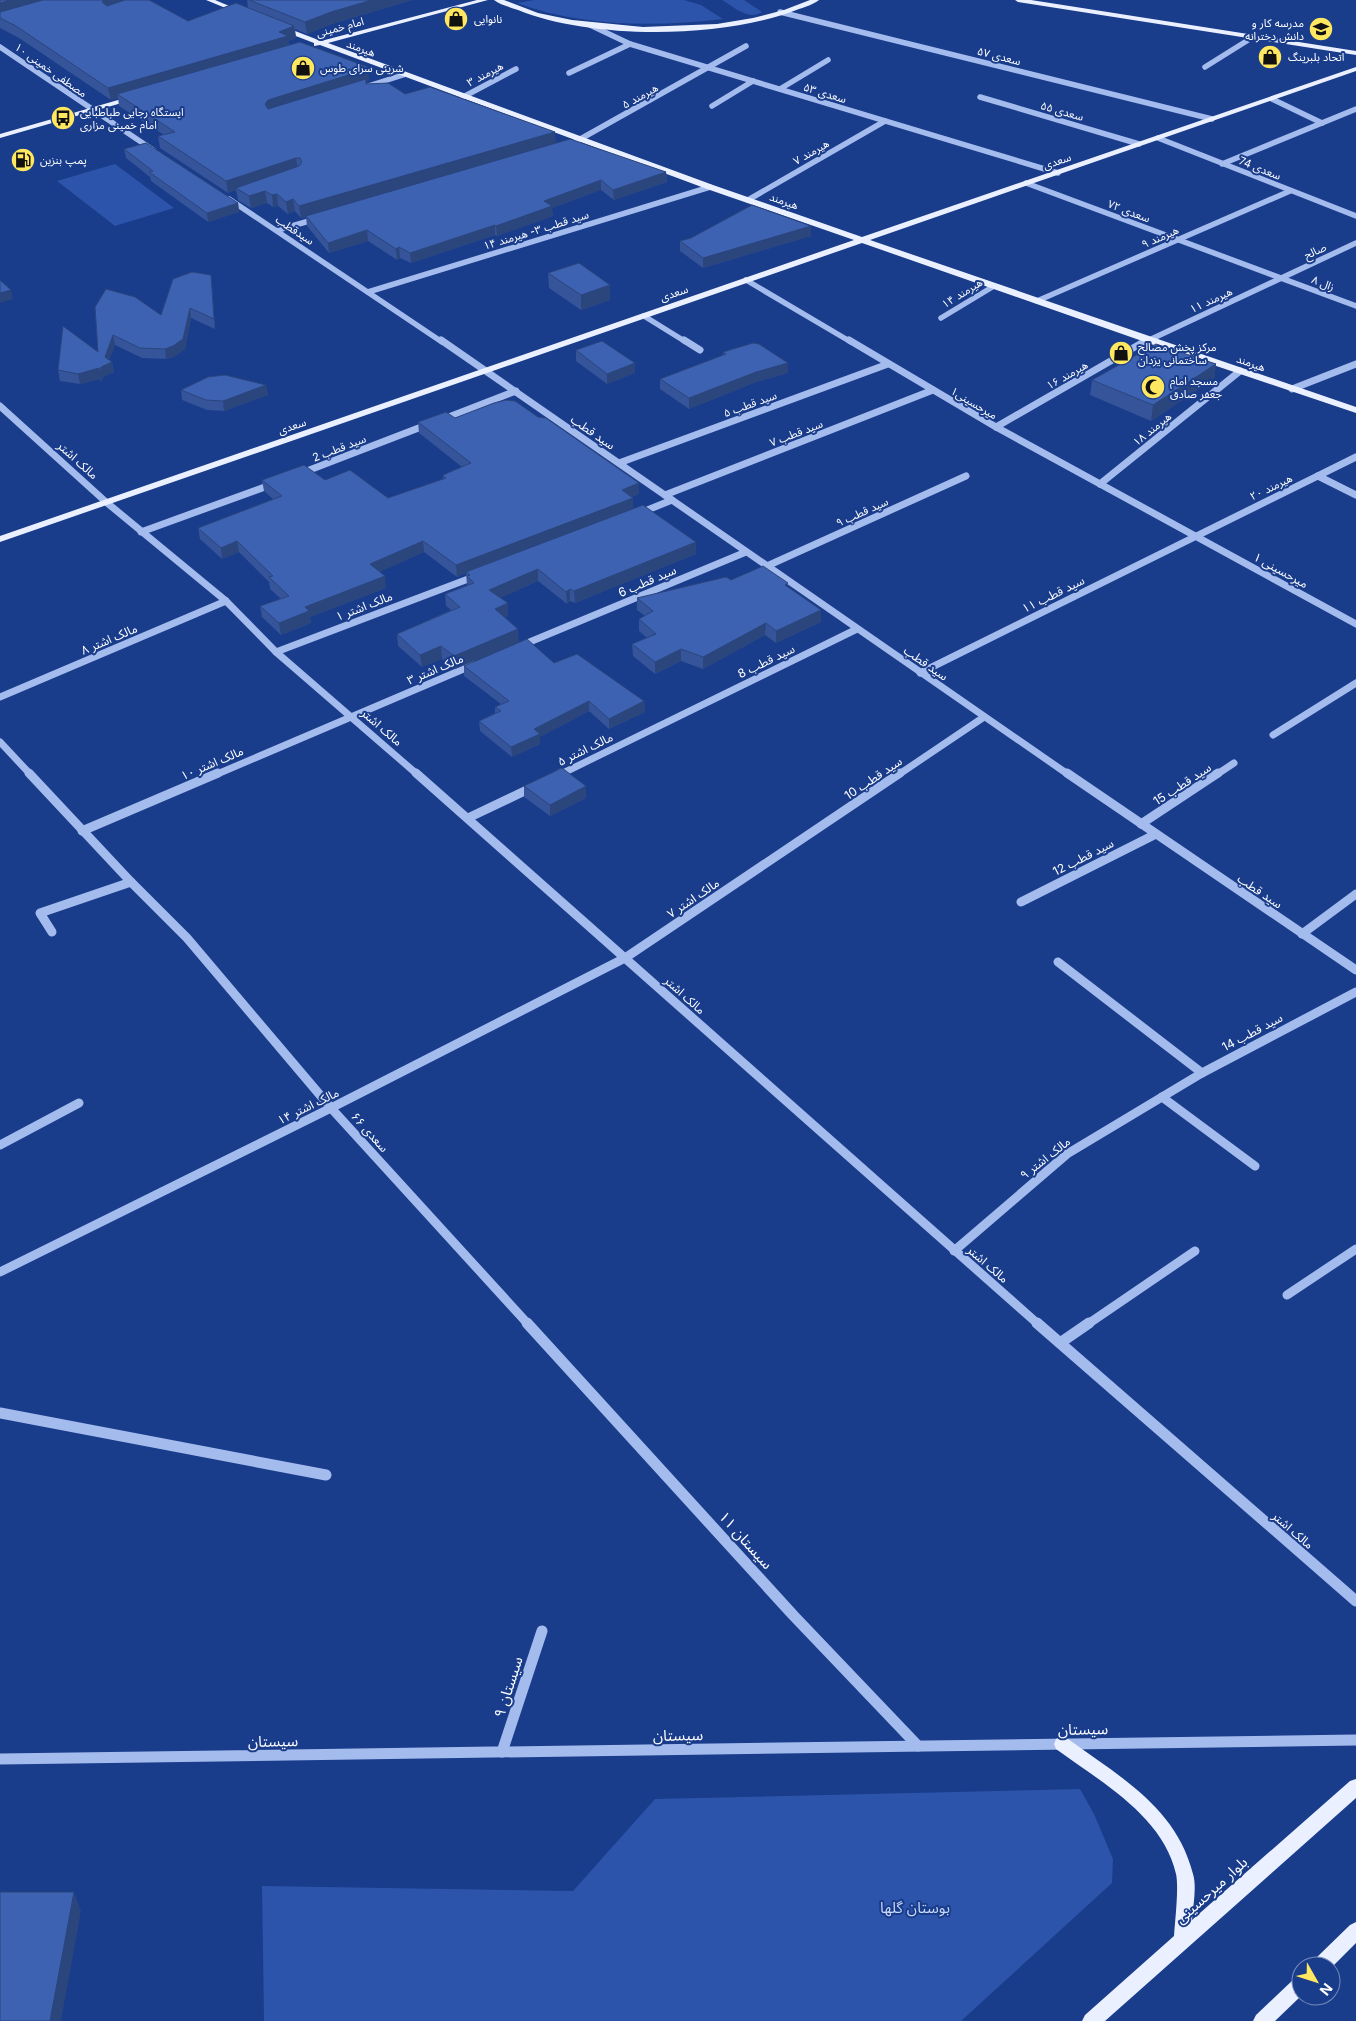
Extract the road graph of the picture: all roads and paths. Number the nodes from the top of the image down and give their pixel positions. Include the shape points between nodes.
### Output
1 (209, 0) edge
2 (486, 0) edge
3 (498, 0) edge
4 (816, 0) edge
5 (1018, 0) edge
6 (1066, 0) edge
7 (780, 12) junction
8 (245, 15) edge
9 (590, 25) junction
10 (273, 26) edge
11 (1253, 37) junction
12 (318, 44) junction
13 (630, 44) junction
14 (746, 46) dead end
15 (1356, 46) edge
16 (0, 47) edge
17 (309, 47) edge
18 (1356, 53) edge
19 (828, 60) dead end
20 (1205, 67) dead end
21 (710, 68) junction
22 (516, 69) dead end
23 (1356, 69) edge
24 (568, 73) dead end
25 (403, 75) junction
26 (753, 81) junction
27 (780, 89) junction
28 (356, 90) edge
29 (139, 96) edge
30 (462, 97) junction
31 (980, 97) dead end
32 (1272, 98) junction
33 (712, 106) dead end
34 (1356, 109) edge
35 (92, 110) junction
36 (1212, 119) junction
37 (885, 121) junction
38 (1322, 123) junction
39 (0, 136) edge
40 (1158, 138) junction
41 (581, 141) junction
42 (572, 144) edge
43 (1139, 144) junction
44 (156, 152) edge
45 (1222, 164) junction
46 (1058, 173) junction
47 (1026, 184) junction
48 (710, 187) junction
49 (1290, 191) junction
50 (220, 193) edge
51 (237, 195) edge
52 (228, 198) junction
53 (748, 200) junction
54 (325, 216) edge
55 (1356, 216) edge
56 (278, 230) junction
57 (864, 240) junction
58 (1177, 240) junction
59 (1356, 243) edge
60 (1282, 278) junction
61 (746, 280) junction
62 (994, 286) junction
63 (368, 292) junction
64 (1037, 301) junction
65 (1356, 306) edge
66 (644, 316) junction
67 (941, 318) dead end
68 (1148, 340) junction
69 (700, 350) dead end
70 (888, 364) junction
71 (1356, 364) edge
72 (486, 370) junction
73 (1240, 371) junction
74 (1292, 389) junction
75 (933, 390) junction
76 (516, 391) junction
77 (0, 406) edge
78 (1356, 410) edge
79 (10, 414) junction
80 (0, 418) edge
81 (996, 427) junction
82 (1356, 457) edge
83 (619, 463) junction
84 (292, 476) edge
85 (966, 476) dead end
86 (1318, 476) junction
87 (282, 480) edge
88 (1100, 484) junction
89 (665, 495) junction
90 (1356, 495) edge
91 (672, 500) junction
92 (106, 502) junction
93 (635, 514) edge
94 (141, 532) junction
95 (1196, 536) junction
96 (0, 539) edge
97 (746, 552) junction
98 (767, 566) junction
99 (480, 575) edge
100 (226, 602) junction
101 (1356, 624) edge
102 (857, 629) junction
103 (512, 649) edge
104 (276, 652) junction
105 (485, 660) edge
106 (920, 673) junction
107 (1356, 683) edge
108 (0, 697) edge
109 (685, 713) joint
110 (350, 716) junction
111 (984, 717) junction
112 (1273, 735) dead end
113 (0, 742) edge
114 (1234, 763) dead end
115 (548, 779) edge
116 (539, 784) edge
117 (468, 818) junction
118 (1141, 824) junction
119 (82, 831) junction
120 (1156, 834) junction
121 (774, 859) joint
122 (131, 882) junction
123 (1356, 894) edge
124 (1021, 902) dead end
125 (52, 932) dead end
126 (1302, 934) junction
127 (625, 958) junction
128 (1058, 962) dead end
129 (1356, 970) edge
130 (1356, 992) edge
131 (1202, 1073) junction
132 (1162, 1097) junction
133 (79, 1103) dead end
134 (331, 1108) junction
135 (0, 1145) edge
136 (1255, 1166) dead end
137 (1356, 1249) edge
138 (954, 1251) junction
139 (1196, 1251) dead end
140 (0, 1272) edge
141 (1287, 1295) dead end
142 (1060, 1343) junction
143 (554, 1352) joint
144 (0, 1413) edge
145 (326, 1475) dead end
146 (1356, 1601) edge
147 (542, 1630) dead end
148 (1356, 1740) edge
149 (1062, 1744) junction
150 (918, 1746) junction
151 (502, 1752) junction
152 (0, 1759) edge
153 (1356, 1787) edge
154 (1356, 1931) edge
155 (1183, 1940) junction
156 (1330, 1956) edge
157 (1291, 1993) edge
158 (1091, 2021) edge
159 (1262, 2021) edge

1 - 8 main road
2 - 12 main road, امام خمینی
3 - 9 main road via 540,16
4 - 7 main road
5 - 11 main road
6 - 15 main road
7 - 9 main road via 703,27 646,29
7 - 36 street, سعدی ۵۷
9 - 13 street, سعدی ۵۳
10 - 12 main road, هیرمند
11 - 18 main road
11 - 20 street
12 - 17 main road, امام خمینی
12 - 25 main road, هیرمند
13 - 21 street, سعدی ۵۳
13 - 24 street
14 - 21 street, هیرمند ۵
16 - 35 street, مصطفی خمینی ۱۰
19 - 27 street
21 - 26 street, سعدی ۵۳
21 - 41 street, هیرمند ۵
22 - 30 street, هیرمند ۳
23 - 32 main road, سعدی
25 - 28 street
25 - 30 main road, هیرمند
26 - 27 street, سعدی ۵۳
26 - 33 street
27 - 37 street, سعدی ۵۳
29 - 35 main road
30 - 41 main road, هیرمند
31 - 43 street, سعدی ۵۵
32 - 36 main road, سعدی
32 - 38 street
34 - 38 street
35 - 39 main road
35 - 44 street
36 - 40 main road, سعدی
37 - 46 street, سعدی ۵۳
37 - 53 street, هیرمند ۷
38 - 45 street
40 - 43 main road, سعدی
40 - 45 street, سعدی 74
41 - 42 street, هیرمند ۵
41 - 48 main road, هیرمند
43 - 46 main road, سعدی
45 - 49 street, سعدی 74
46 - 47 main road, سعدی
47 - 57 main road, سعدی
47 - 58 street, سعدی ۷۲
48 - 53 main road, هیرمند
48 - 63 street, سید قطب ۳- هیرمند ۱۴
49 - 55 street, سعدی 74
49 - 58 street, هیرمند ۹
50 - 52 street, سیدقطب
51 - 52 street
52 - 56 street, سیدقطب
53 - 57 main road, هیرمند
54 - 56 street
56 - 63 street, سیدقطب
57 - 61 main road, سعدی
57 - 62 main road, هیرمند
58 - 60 street, سعدی ۷۲
58 - 64 street, هیرمند ۹
59 - 60 street, صالح
60 - 65 street, زال ۸
60 - 68 street, هیرمند ۱۱
61 - 66 main road, سعدی
61 - 70 street, میرحسینی۱
62 - 64 main road, هیرمند
62 - 67 street, هیرمند ۱۴
63 - 72 street, سیدقطب
64 - 68 main road, هیرمند
66 - 69 street
66 - 72 main road, سعدی
68 - 73 main road, هیرمند
68 - 81 street, هیرمند ۱۶
70 - 75 street, میرحسینی۱
70 - 83 street, سید قطب ۵
71 - 74 street
72 - 76 street, سید قطب
72 - 92 main road, سعدی
73 - 74 main road, هیرمند
73 - 88 street, هیرمند ۱۸
74 - 78 main road, هیرمند
75 - 81 street, میرحسینی۱
75 - 89 street, سید قطب ۷
76 - 83 street, سید قطب
76 - 84 street, سید قطب 2
77 - 79 street, مالک اشتر
79 - 80 street
79 - 92 street, مالک اشتر
81 - 88 street, میرحسینی۱
82 - 86 street, هیرمند ۲۰
83 - 89 street, سید قطب
85 - 98 street, سید قطب ۹
86 - 90 street
86 - 95 street, هیرمند ۲۰
87 - 94 street
88 - 95 street, میرحسینی۱
89 - 91 street, سید قطب
91 - 93 street
91 - 97 street, سید قطب
92 - 94 street, مالک اشتر
92 - 96 main road, سعدی
94 - 100 street, مالک اشتر
95 - 101 street, میرحسینی ۱
95 - 106 street, سید قطب ۱۱
97 - 98 street, سید قطب
97 - 103 street, سید قطب 6
98 - 102 street, سید قطب
99 - 104 street, مالک اشتر ۱
100 - 104 street, مالک اشتر
100 - 108 street, مالک اشتر ۸
102 - 106 street, سید قطب
102 - 109 street, سید قطب 8
104 - 110 street, مالک اشتر
105 - 110 street, مالک اشتر ۳
106 - 111 street, سید قطب
107 - 112 street
109 - 115 street, مالک اشتر ۵
110 - 117 street, مالک اشتر
110 - 119 street, مالک اشتر ۱۰
111 - 118 street, سید قطب
111 - 121 street, سید قطب 10
113 - 119 street, سعدی ۶۶
114 - 118 street, سید قطب 15
116 - 117 street
117 - 127 street, مالک اشتر
118 - 120 street, سید قطب
119 - 122 street, سعدی ۶۶
120 - 124 street, سید قطب 12
120 - 126 street, سید قطب
121 - 127 street, مالک اشتر ۷
122 - 125 street via 40,913
122 - 134 street, سعدی ۶۶ via 187,938
123 - 126 street
126 - 129 street, سید قطب
127 - 134 street, مالک اشتر ۱۴
127 - 138 street, مالک اشتر
128 - 131 street
130 - 131 street, سید قطب 14
131 - 132 street, سید قطب 14
132 - 136 street
132 - 138 street, مالک اشتر ۹ via 1067,1154
133 - 135 street
134 - 140 street, مالک اشتر ۱۴
134 - 143 street, سعدی ۶۶
137 - 141 street
138 - 142 street, مالک اشتر
139 - 142 street
142 - 146 street, مالک اشتر
143 - 150 street, سیستان ۱۱ via 793,1615
144 - 145 street
147 - 151 street, سیستان ۹
148 - 149 street, سیستان
149 - 150 street, سیستان
149 - 155 main road via 1137,1800 1167,1832 1185,1874
150 - 151 street, سیستان
151 - 152 street, سیستان
153 - 155 main road, بلوار میرحسینی
154 - 156 main road
155 - 158 main road, بلوار میرحسینی
157 - 159 main road

